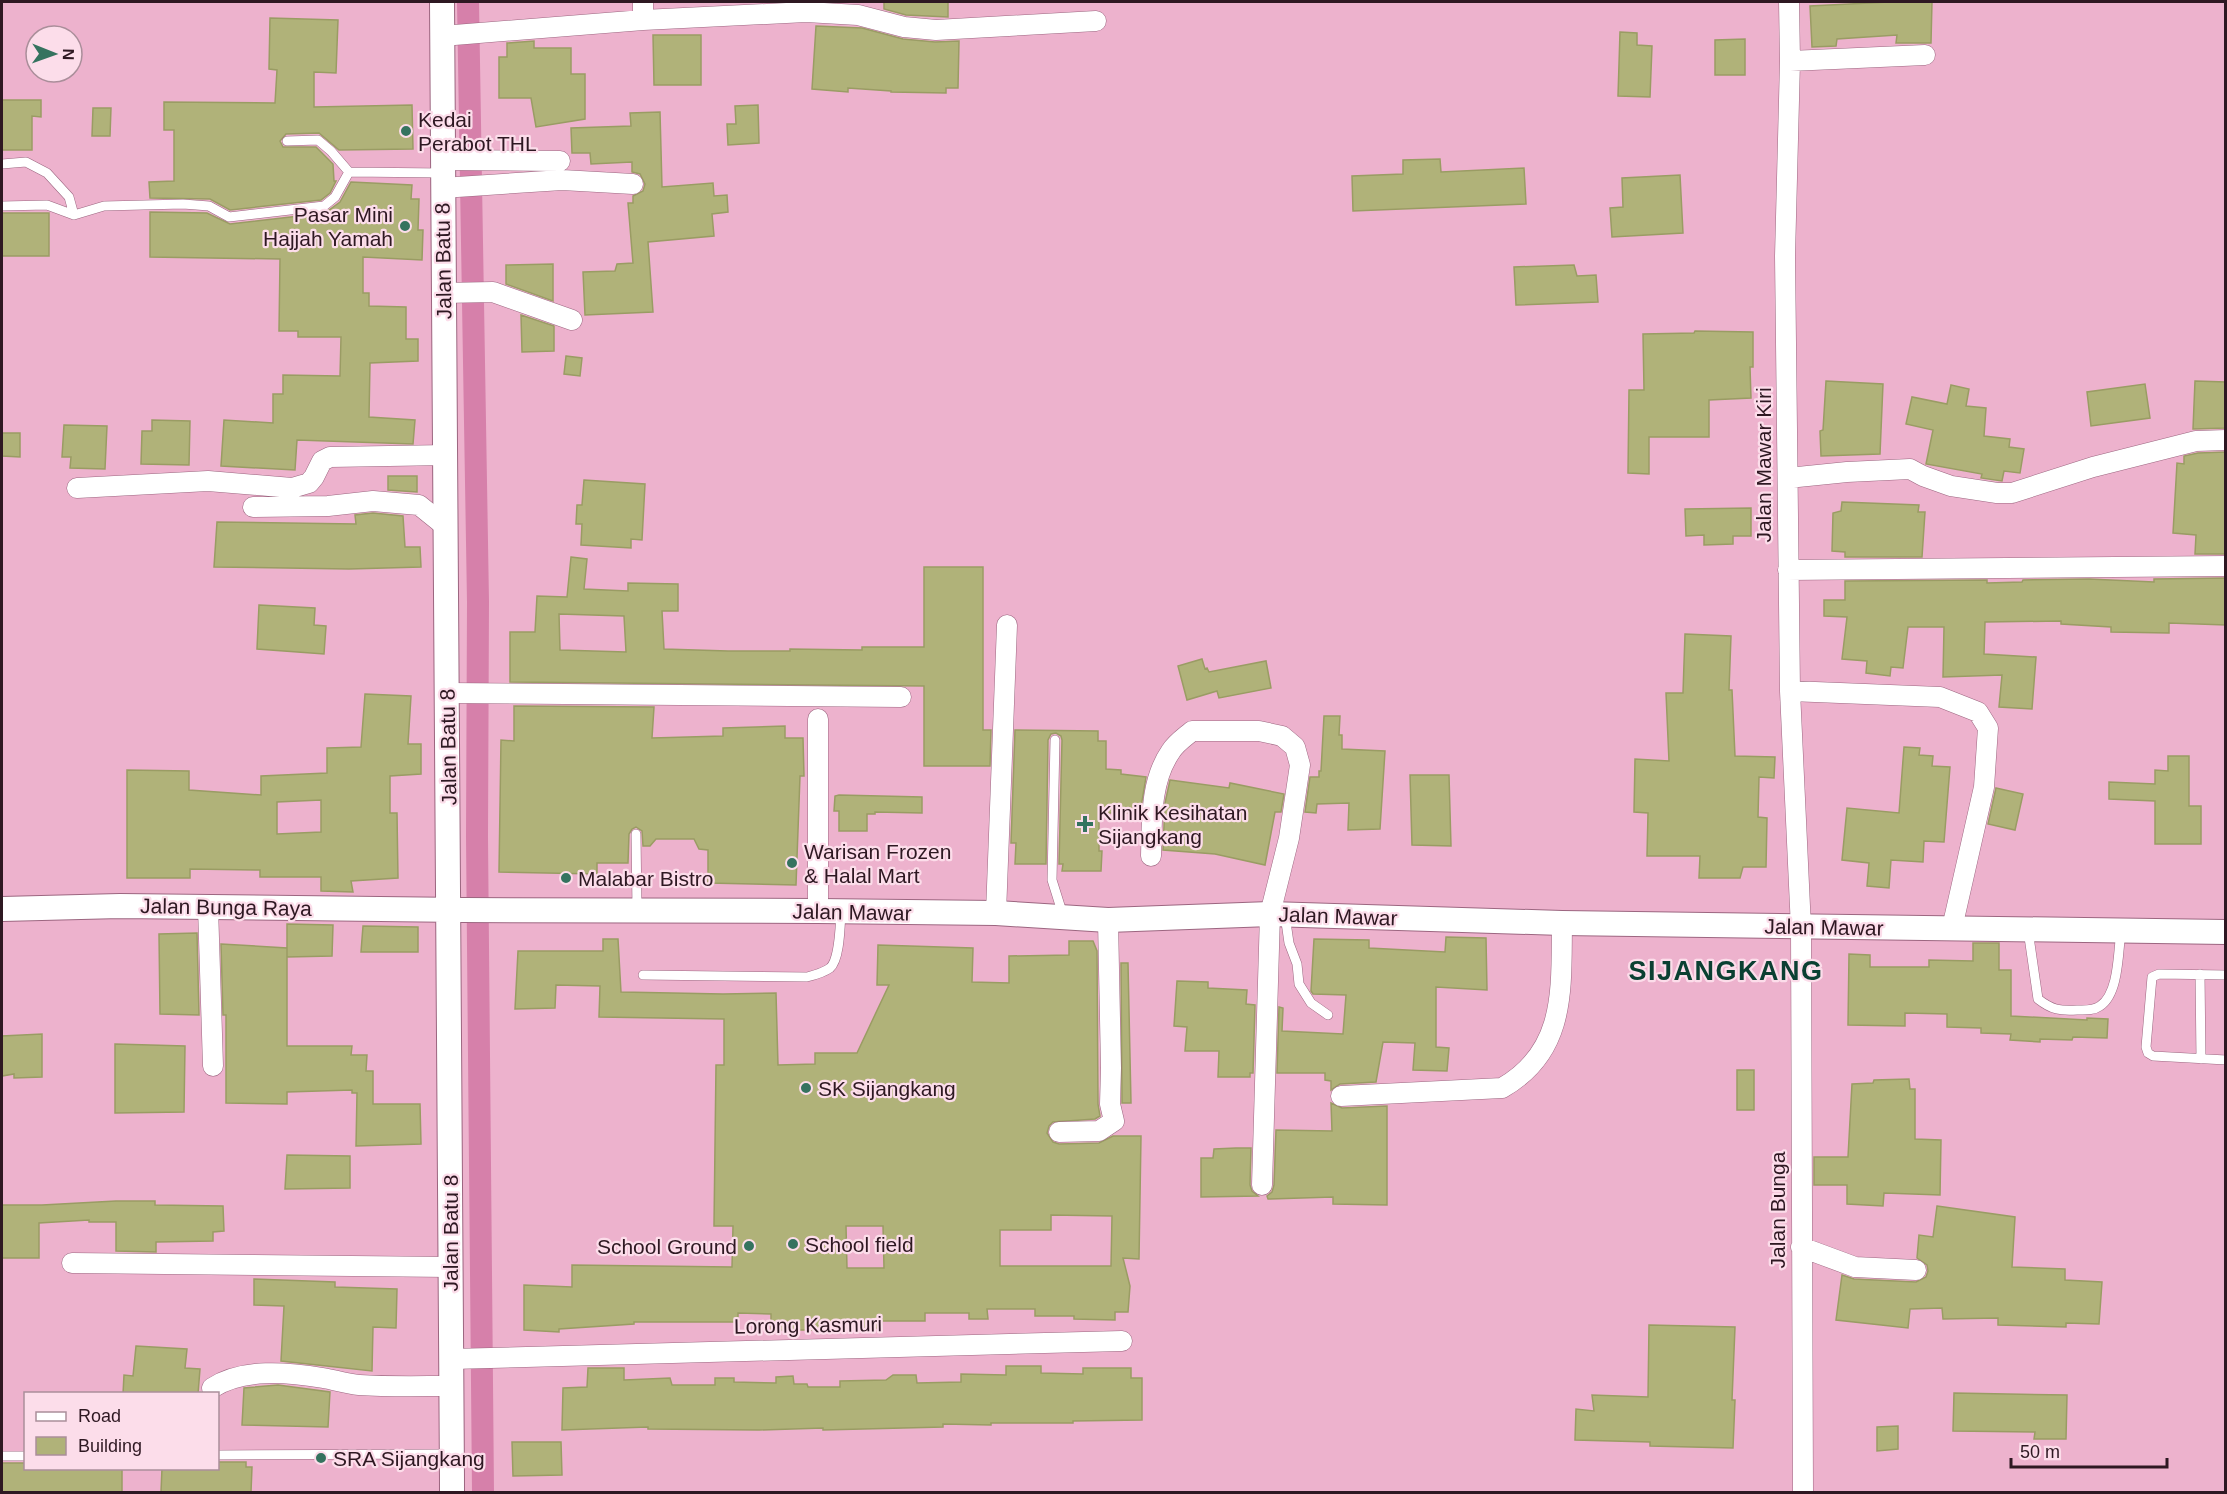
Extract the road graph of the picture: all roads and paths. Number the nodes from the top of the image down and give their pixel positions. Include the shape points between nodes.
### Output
1 (442, 2) edge
2 (1789, 2) edge
3 (643, 11) edge
4 (1096, 21) dead end
5 (449, 36) junction
6 (1925, 55) dead end
7 (1790, 61) junction
8 (287, 141) dead end
9 (561, 161) junction
10 (2, 164) edge
11 (454, 171) junction
12 (349, 172) junction
13 (633, 184) dead end
14 (2, 206) edge
15 (74, 215) junction
16 (452, 293) junction
17 (572, 320) dead end
18 (2226, 440) edge
19 (447, 455) junction
20 (1788, 478) junction
21 (77, 488) dead end
22 (253, 507) dead end
23 (445, 526) junction
24 (2226, 566) edge
25 (1788, 570) junction
26 (1007, 625) dead end
27 (1790, 691) junction
28 (447, 693) junction
29 (901, 697) dead end
30 (818, 719) dead end
31 (1055, 740) dead end
32 (636, 834) dead end
33 (1151, 856) dead end
34 (208, 907) junction
35 (2, 909) edge
36 (456, 910) junction
37 (637, 912) junction
38 (830, 912) junction
39 (996, 914) junction
40 (1278, 914) junction
41 (1064, 917) junction
42 (1108, 920) junction
43 (1562, 923) junction
44 (1801, 927) junction
45 (1952, 928) junction
46 (2028, 930) junction
47 (2121, 931) junction
48 (2226, 932) edge
49 (2200, 974) junction
50 (642, 975) dead end
51 (2226, 975) edge
52 (1328, 1016) dead end
53 (2201, 1059) junction
54 (2226, 1060) edge
55 (213, 1066) dead end
56 (1341, 1096) dead end
57 (1059, 1131) dead end
58 (1262, 1185) dead end
59 (1801, 1247) junction
60 (72, 1263) dead end
61 (450, 1267) junction
62 (1916, 1270) dead end
63 (1122, 1341) dead end
64 (458, 1358) junction
65 (451, 1386) junction
66 (212, 1388) dead end
67 (452, 1454) junction
68 (219, 1455) edge
69 (2, 1456) edge
70 (24, 1456) edge
71 (452, 1492) edge
72 (1803, 1492) edge

1 - 5 street, Jalan Batu 8
2 - 7 street, Jalan Mawar Kiri
3 - 4 street via 858,15 904,27 936,30
3 - 5 street
5 - 11 street, Jalan Batu 8
6 - 7 street
7 - 20 street, Jalan Mawar Kiri via 1785,256
8 - 12 lane via 318,140
9 - 11 street
9 - 11 street via 479,185
9 - 13 street
10 - 15 lane via 26,162 47,173 69,197
11 - 12 lane
11 - 16 street, Jalan Batu 8
12 - 15 lane via 335,197 324,206 229,217 209,206 152,204 104,206
14 - 15 lane via 47,205
16 - 17 street via 493,292
16 - 19 street, Jalan Batu 8
18 - 20 street via 2196,441 2093,466 2012,493 1951,486 1910,469
19 - 21 street via 330,457 322,461 309,483 292,488 207,481
19 - 23 street, Jalan Batu 8
20 - 25 street, Jalan Mawar Kiri
22 - 23 street via 373,501 419,505
23 - 28 street, Jalan Batu 8
24 - 25 street
25 - 27 street, Jalan Mawar Kiri
26 - 39 street
27 - 44 street, Jalan Mawar Kiri
27 - 45 street via 1940,697 1978,712 1988,728 1984,787
28 - 29 street
28 - 36 street, Jalan Batu 8
30 - 38 street
31 - 41 lane via 1052,880
32 - 37 lane
33 - 40 street via 1152,810 1159,772 1172,749 1192,731 1259,730 1282,736 1294,747 1300,765
34 - 35 street, Jalan Bunga Raya
34 - 36 street, Jalan Bunga Raya
34 - 55 street
36 - 37 street, Jalan Mawar
36 - 61 street, Jalan Batu 8
37 - 38 street, Jalan Mawar
38 - 39 street, Jalan Mawar
38 - 50 lane via 837,954 824,972 807,977
39 - 41 street, Jalan Mawar
40 - 42 street, Jalan Mawar
40 - 43 street, Jalan Mawar
40 - 52 lane via 1304,995
40 - 58 street
41 - 42 street, Jalan Mawar
42 - 57 street via 1110,1104 1114,1121 1099,1131
43 - 44 street, Jalan Mawar
43 - 56 street via 1560,998 1553,1028 1541,1053 1521,1077 1502,1088
44 - 45 street, Jalan Mawar
44 - 59 street, Jalan Bunga
45 - 46 street, Jalan Mawar
46 - 47 street, Jalan Mawar
46 - 47 lane via 2038,999 2059,1011 2091,1010 2108,999 2113,990
47 - 48 street, Jalan Mawar
49 - 51 lane
49 - 53 lane
49 - 53 lane via 2152,977 2146,1047 2153,1056
53 - 54 lane
59 - 62 street via 1855,1267
59 - 72 street, Jalan Bunga
60 - 61 street
61 - 64 street, Jalan Batu 8
63 - 64 street, Lorong Kasmuri
64 - 65 street, Jalan Batu 8
65 - 66 street via 357,1385 304,1375 261,1374 239,1375
65 - 67 street, Jalan Batu 8
67 - 68 lane
67 - 71 street, Jalan Batu 8
69 - 70 lane

